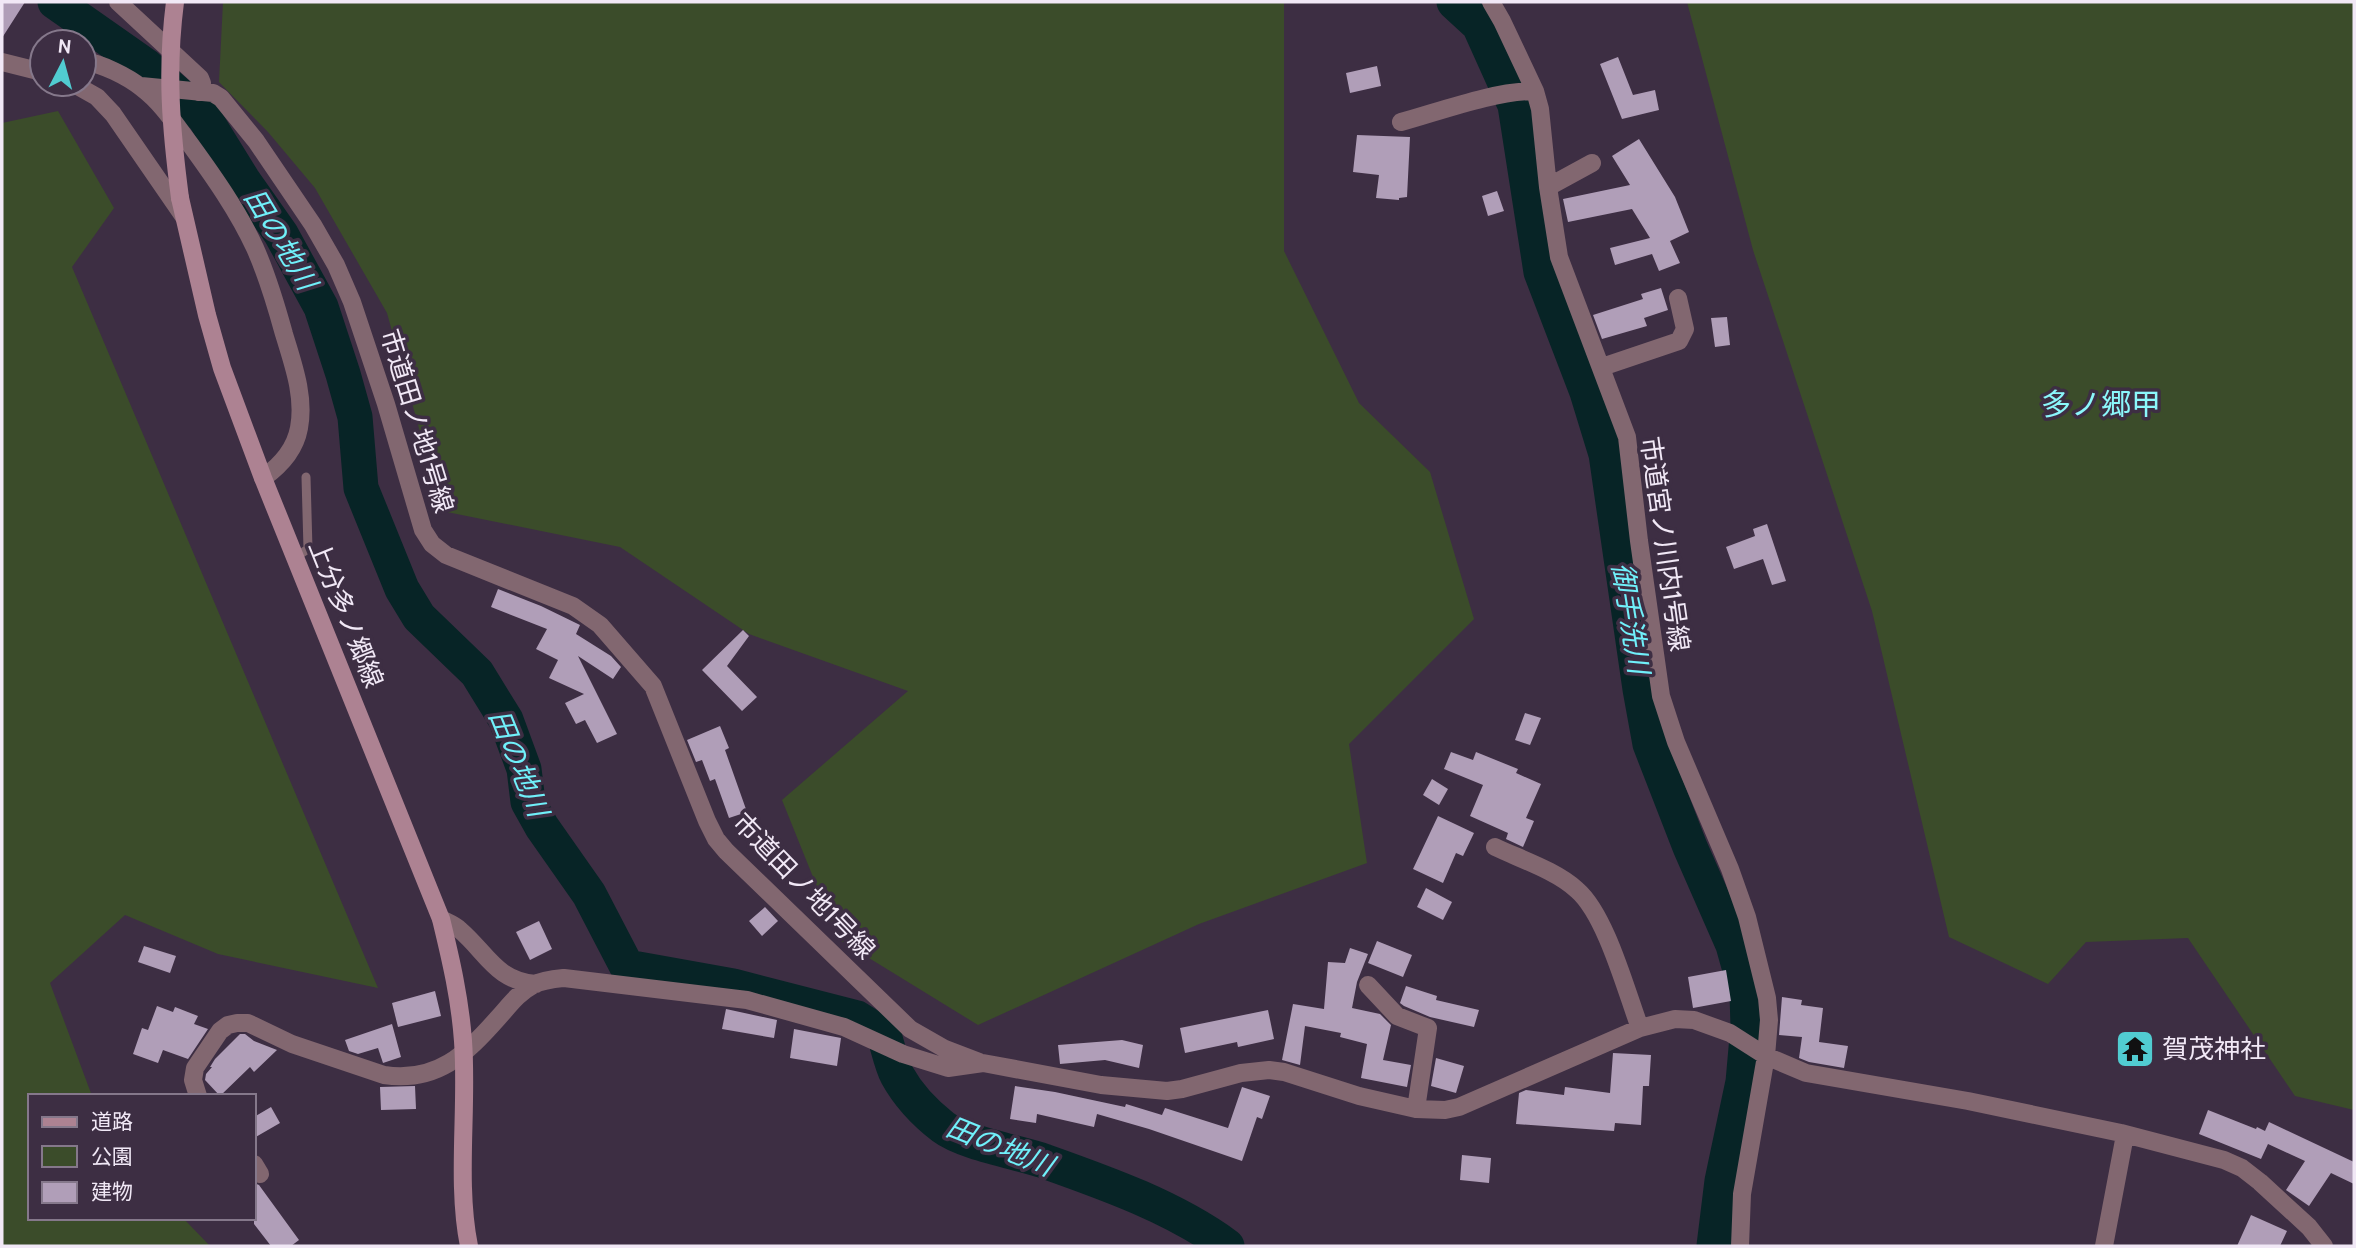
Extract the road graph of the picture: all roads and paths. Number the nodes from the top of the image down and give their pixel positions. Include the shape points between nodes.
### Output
1 (118, 2) edge
2 (175, 2) edge
3 (1491, 2) edge
4 (28, 59) edge
5 (2, 62) edge
6 (98, 66) edge
7 (28, 68) edge
8 (141, 86) junction
9 (1528, 91) junction
10 (196, 92) junction
11 (98, 98) edge
12 (1401, 122) dead end
13 (1592, 163) dead end
14 (1548, 187) junction
15 (184, 218) junction
16 (1678, 299) dead end
17 (1602, 367) junction
18 (306, 477) dead end
19 (263, 478) junction
20 (294, 558) junction
21 (1495, 847) dead end
22 (440, 919) junction
23 (536, 984) junction
24 (1368, 985) dead end
25 (1640, 1028) junction
26 (1762, 1053) junction
27 (463, 1055) junction
28 (983, 1063) junction
29 (197, 1094) edge
30 (1416, 1109) junction
31 (2125, 1135) junction
32 (469, 1246) edge
33 (1740, 1246) edge
34 (2105, 1246) edge
35 (2324, 1246) edge

1 - 10 street via 200,78
2 - 15 main road, 上分多ノ郷線, bridge via 169,99
3 - 9 street, 市道宮ノ川内1号線
4 - 5 street
5 - 7 street
6 - 8 street
8 - 10 street, 市道田ノ地1号線
8 - 19 street via 163,107 218,183 255,248 273,296 298,385 300,417 291,450
9 - 12 street
9 - 14 street, 市道宮ノ川内1号線 via 1540,108
10 - 28 street, 市道田ノ地1号線 via 221,98 256,141 336,265 386,404 423,530 432,544 471,567 573,606 600,625 653,686 707,821 726,851 911,1028 944,1049
11 - 15 street
13 - 14 street
14 - 17 street, 市道宮ノ川内1号線 via 1559,257
15 - 19 main road, 上分多ノ郷線 via 222,368
16 - 17 street via 1685,329 1679,341
17 - 26 street, 市道宮ノ川内1号線 via 1627,437 1661,696 1747,917 1767,998 1769,1020
18 - 20 lane via 308,550
19 - 20 main road, 上分多ノ郷線
20 - 22 main road, 上分多ノ郷線
21 - 25 street via 1559,878 1589,902
22 - 23 street via 458,928 498,971 522,983
22 - 27 main road, 上分多ノ郷線 via 457,983
23 - 27 street via 520,993
23 - 28 street via 581,979 733,998 844,1027 948,1068
24 - 30 street via 1397,1016 1428,1028
25 - 26 street via 1675,1019 1694,1020 1730,1033
25 - 30 street via 1460,1107
26 - 31 street via 1806,1073
26 - 33 street, 市道宮ノ川内1号線 via 1742,1194
27 - 29 street via 432,1071 398,1077 237,1023 220,1031 195,1068
27 - 32 main road, 上分多ノ郷線
28 - 30 street via 1101,1085 1167,1091 1269,1070
31 - 34 street
31 - 35 street via 2242,1168

